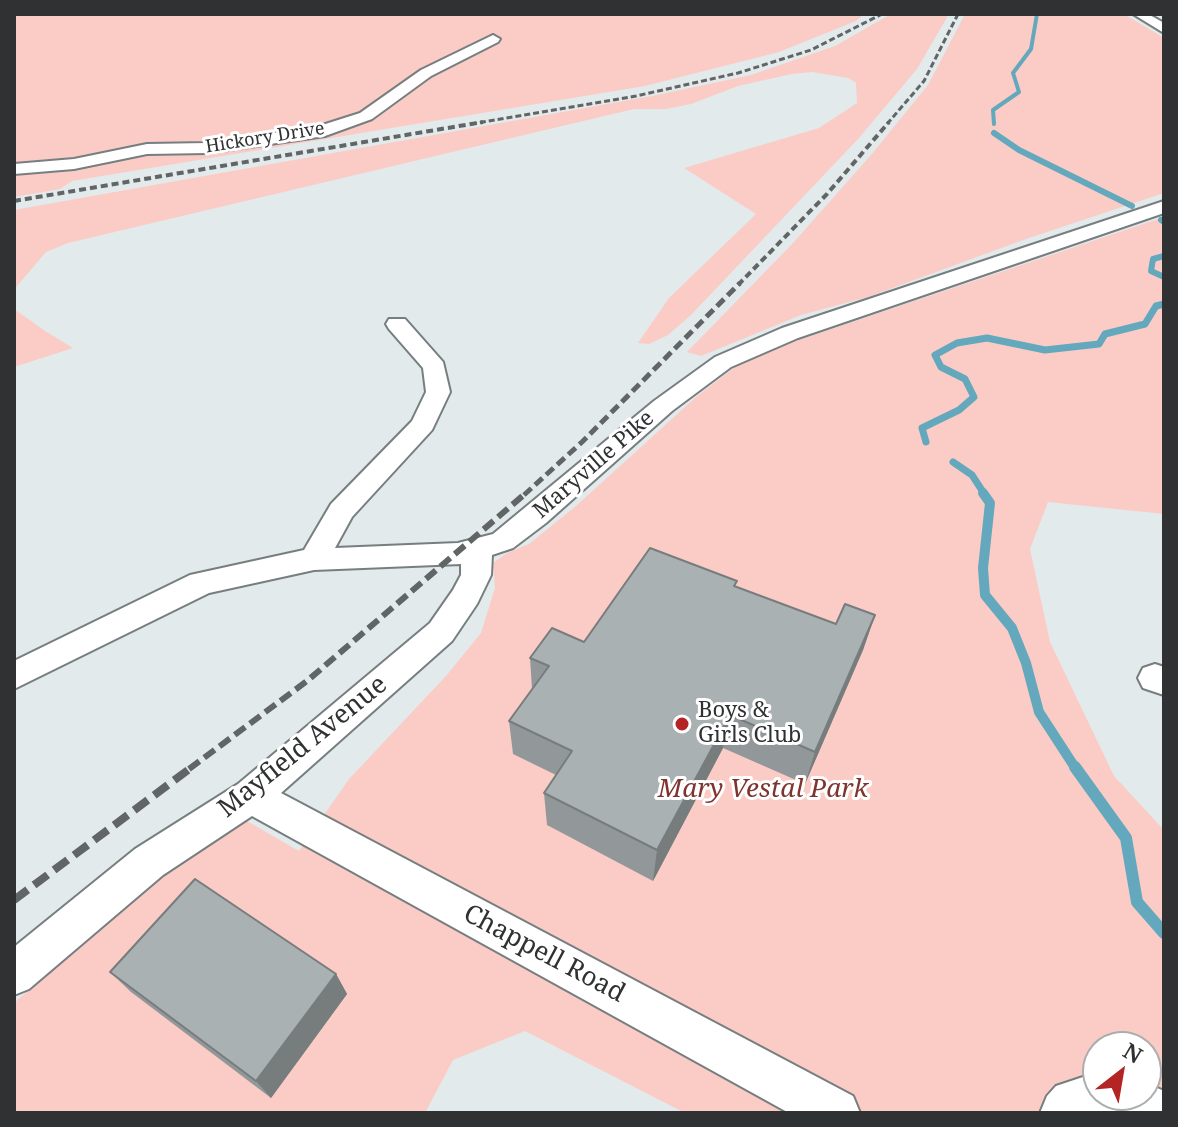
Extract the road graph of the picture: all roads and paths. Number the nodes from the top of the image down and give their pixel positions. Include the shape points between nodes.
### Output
1 (1139, 14) edge
2 (1164, 29) edge
3 (493, 39) dead end
4 (14, 169) edge
5 (1164, 207) edge
6 (397, 324) dead end
7 (477, 550) junction
8 (314, 559) junction
9 (14, 676) edge
10 (251, 796) junction
11 (14, 974) edge
12 (1082, 1100) edge
13 (836, 1113) edge
14 (1064, 1113) edge

1 - 2 street
3 - 4 street, Hickory Drive via 426,73 366,116 319,132
5 - 7 street, Maryville Pike via 790,333 723,362 663,406 536,516 503,541
6 - 8 street via 435,367 438,392 423,424 341,511
7 - 8 street, Maryville Pike
7 - 10 street, Mayfield Avenue via 476,575 441,632
8 - 9 street, Maryville Pike via 201,583
10 - 11 street, Mayfield Avenue via 149,862
10 - 13 street, Chappell Road
12 - 14 street

